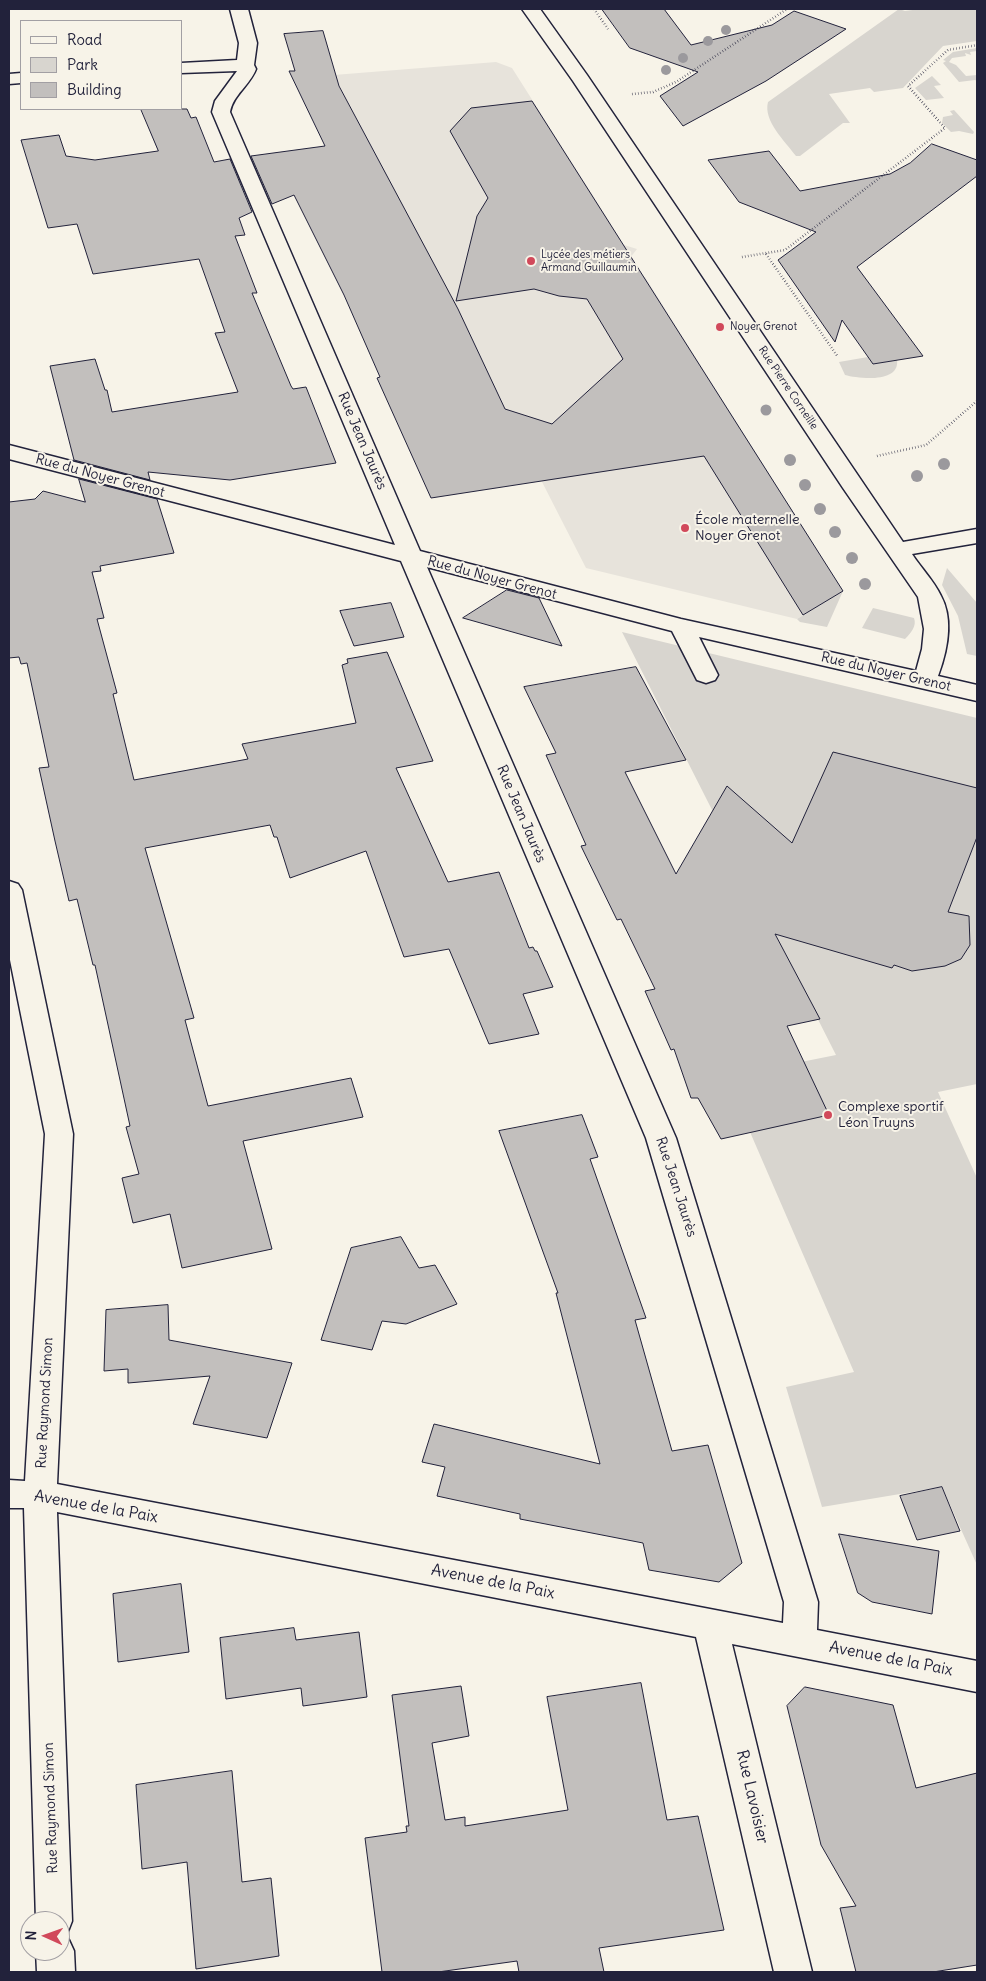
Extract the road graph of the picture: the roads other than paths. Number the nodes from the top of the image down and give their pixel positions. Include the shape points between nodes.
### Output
1 (239, 9) edge
2 (530, 9) edge
3 (245, 65) junction
4 (182, 68) edge
5 (9, 452) edge
6 (977, 536) edge
7 (897, 550) junction
8 (411, 557) junction
9 (681, 626) junction
10 (706, 675) dead end
11 (925, 680) junction
12 (977, 693) edge
13 (9, 890) edge
14 (24, 1494) edge
15 (710, 1623) junction
16 (800, 1641) junction
17 (977, 1676) edge
18 (53, 1911) edge
19 (793, 1972) edge

1 - 3 street, Rue Jean Jaurès via 248,47
2 - 7 street, Rue Pierre Corneille via 581,79
3 - 4 street
3 - 8 street, Rue Jean Jaurès via 245,74 223,103 221,112
5 - 8 street, Rue du Noyer Grenot
6 - 7 street
7 - 11 street, Rue Pierre Corneille via 930,597 935,613 937,641
8 - 9 street, Rue du Noyer Grenot
8 - 16 street, Rue Jean Jaurès via 661,1138 801,1602
9 - 10 street
9 - 11 street, Rue du Noyer Grenot
11 - 12 street, Rue du Noyer Grenot
13 - 14 street, Rue Raymond Simon via 59,1134
14 - 15 street, Avenue de la Paix via 112,1508
14 - 18 street, Rue Raymond Simon
15 - 16 street, Avenue de la Paix
15 - 19 street, Rue Lavoisier
16 - 17 street, Avenue de la Paix

